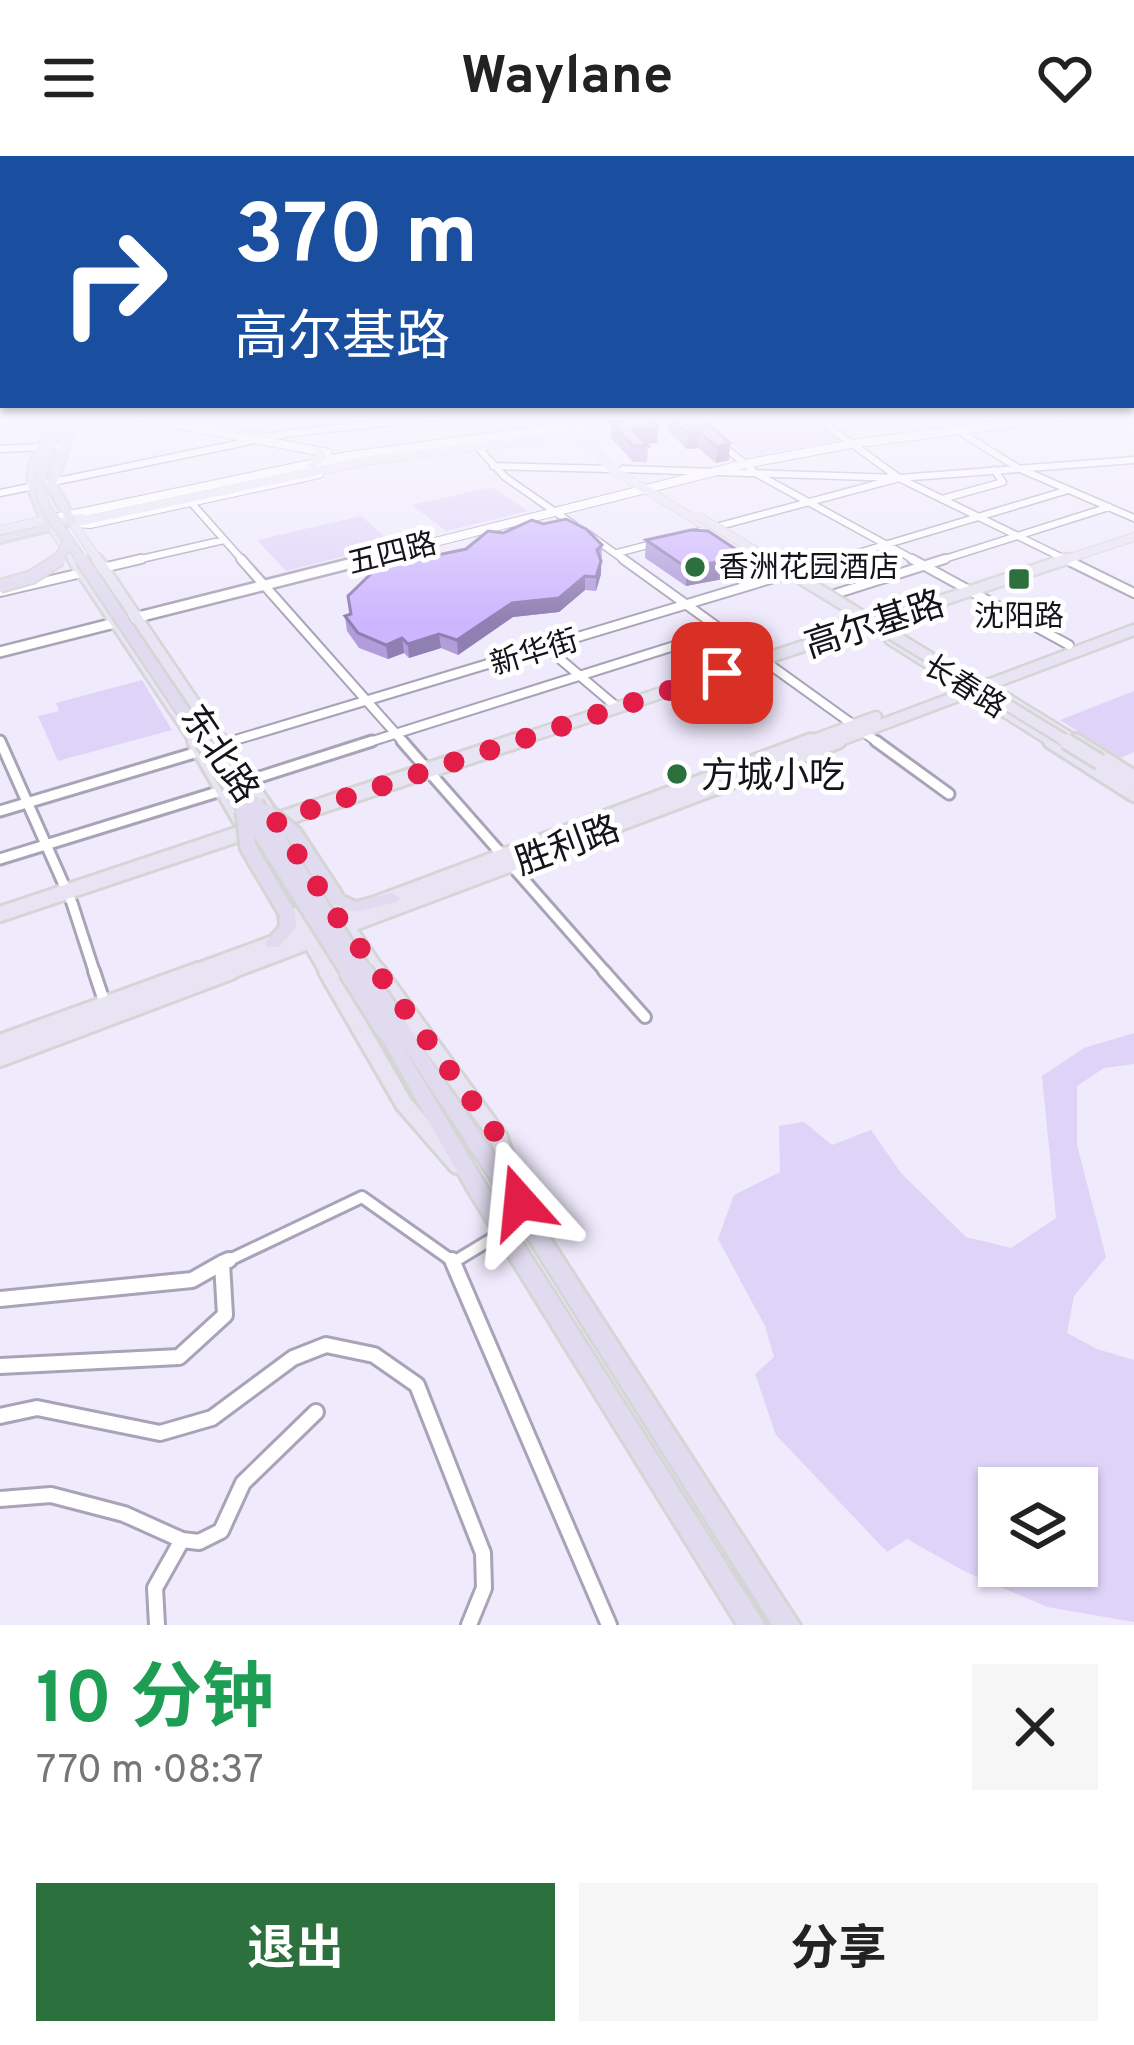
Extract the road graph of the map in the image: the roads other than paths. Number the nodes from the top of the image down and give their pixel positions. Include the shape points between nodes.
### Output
1 (51, 484) edge
2 (30, 485) edge
3 (37, 485) edge
4 (46, 485) edge
5 (49, 485) edge
6 (227, 485) edge
7 (251, 485) edge
8 (269, 485) edge
9 (518, 485) edge
10 (644, 485) edge
11 (664, 485) edge
12 (778, 485) edge
13 (875, 485) edge
14 (912, 485) edge
15 (994, 485) edge
16 (1056, 485) edge
17 (650, 488) junction
18 (29, 489) junction
19 (1068, 490) junction
20 (0, 494) edge
21 (189, 500) junction
22 (942, 500) junction
23 (811, 502) junction
24 (678, 505) junction
25 (1108, 508) junction
26 (555, 513) junction
27 (977, 517) junction
28 (1134, 518) edge
29 (71, 519) junction
30 (49, 524) junction
31 (715, 527) junction
32 (0, 534) edge
33 (686, 535) edge
34 (1016, 536) junction
35 (1134, 536) edge
36 (224, 540) junction
37 (69, 541) junction
38 (663, 541) edge
39 (887, 544) junction
40 (617, 553) junction
41 (1065, 560) junction
42 (926, 565) junction
43 (104, 568) junction
44 (80, 573) junction
45 (792, 573) junction
46 (263, 586) junction
47 (0, 589) edge
48 (974, 590) junction
49 (1134, 593) edge
50 (835, 594) junction
51 (688, 604) junction
52 (135, 618) junction
53 (873, 623) junction
54 (112, 624) junction
55 (1134, 625) edge
56 (725, 631) junction
57 (1069, 645) junction
58 (547, 648) junction
59 (0, 652) edge
60 (766, 658) junction
61 (580, 676) junction
62 (974, 685) junction
63 (368, 703) junction
64 (618, 708) junction
65 (861, 727) junction
66 (396, 734) junction
67 (0, 741) edge
68 (221, 744) junction
69 (201, 751) junction
70 (429, 770) junction
71 (248, 781) junction
72 (1134, 786) edge
73 (224, 790) junction
74 (949, 794) dead end
75 (248, 801) junction
76 (27, 802) junction
77 (0, 811) edge
78 (276, 821) junction
79 (248, 830) junction
80 (46, 845) junction
81 (0, 859) edge
82 (509, 860) junction
83 (67, 891) junction
84 (392, 898) junction
85 (0, 914) edge
86 (341, 922) junction
87 (311, 935) junction
88 (273, 944) junction
89 (105, 1004) junction
90 (645, 1017) dead end
91 (391, 1026) junction
92 (0, 1043) edge
93 (0, 1058) edge
94 (477, 1187) junction
95 (520, 1202) junction
96 (505, 1231) junction
97 (451, 1260) junction
98 (222, 1263) junction
99 (0, 1299) edge
100 (0, 1366) edge
101 (316, 1412) dead end
102 (0, 1416) edge
103 (0, 1499) edge
104 (182, 1540) junction
105 (158, 1625) edge
106 (469, 1625) edge
107 (609, 1625) edge
108 (752, 1625) edge
109 (787, 1625) edge

1 - 29 highway, 东北路
2 - 18 highway
3 - 37 highway, 东北路, bridge
4 - 75 highway, 东北路, bridge
5 - 18 street
6 - 29 main road
7 - 21 main road
8 - 21 main road
9 - 26 street
10 - 17 main road, 长春路
11 - 17 main road, 五四路
12 - 23 street
13 - 23 street
14 - 22 street
15 - 22 street
16 - 19 street
17 - 24 main road, 长春路
17 - 26 main road, 五四路
18 - 20 street
18 - 30 highway, 东北路
19 - 25 street
19 - 27 street, 新华街
21 - 29 main road
21 - 36 street
22 - 27 street
23 - 31 street
23 - 39 street
24 - 31 main road, 长春路
24 - 72 main road, 长春路, bridge
25 - 28 street
25 - 34 street
26 - 40 street
26 - 46 main road, 五四路
27 - 34 street
27 - 39 street, 新华街
29 - 30 highway
29 - 43 main road, 东北路
30 - 32 highway
30 - 44 main road, 东北路
31 - 33 street
31 - 45 main road, 长春路
34 - 41 street
34 - 42 street
35 - 41 main road, 高尔基路
36 - 43 street
36 - 46 street
37 - 47 highway, bridge via 49,568
37 - 75 highway, 东北路, bridge
38 - 40 street
39 - 42 street
39 - 45 street, 新华街
40 - 51 street
41 - 48 main road, 高尔基路
41 - 49 street
42 - 48 street
42 - 50 street
43 - 44 street
43 - 52 main road, 东北路
44 - 47 street
44 - 54 main road, 东北路
45 - 50 main road, 长春路
45 - 51 street, 新华街
45 - 53 main road, 长春路
46 - 52 main road, 五四路
46 - 63 street
48 - 53 main road, 高尔基路
48 - 57 street
50 - 53 main road, 长春路
51 - 56 street
51 - 58 street, 新华街
52 - 54 main road, 五四路
52 - 68 main road, 东北路
53 - 60 main road, 高尔基路
53 - 62 main road, 长春路
54 - 59 main road, 五四路
54 - 69 main road, 东北路
55 - 57 main road, 胜利路
55 - 62 main road, 胜利路
56 - 60 street
56 - 61 street
57 - 62 main road, 胜利路
58 - 61 street
58 - 63 street, 新华街
60 - 64 main road, 高尔基路
60 - 65 street
61 - 64 street
61 - 66 street
62 - 65 main road, 胜利路
62 - 72 main road, 长春路
63 - 66 street
63 - 68 street, 新华街
64 - 70 main road, 高尔基路
65 - 74 street
65 - 82 main road, 胜利路
66 - 70 street
66 - 71 street
67 - 76 street
68 - 69 street, 新华街
68 - 71 main road, 东北路
69 - 73 main road, 东北路
69 - 76 street, 新华街
70 - 78 main road, 高尔基路
70 - 82 street
71 - 78 main road, 东北路
73 - 79 main road, 东北路
73 - 80 street
75 - 84 highway, bridge via 294,834 336,898 356,907
75 - 88 highway, bridge via 248,847 287,913 288,927
75 - 91 highway, 东北路, bridge
76 - 77 street, 新华街
76 - 80 street
78 - 79 main road, 高尔基路
78 - 86 main road, 东北路
79 - 83 main road, 高尔基路
79 - 87 main road, 东北路
80 - 81 street
80 - 83 street
82 - 84 main road, 胜利路
82 - 86 main road, 胜利路
82 - 90 street
83 - 85 main road, 高尔基路
83 - 89 street
84 - 86 main road, 胜利路
86 - 87 main road, 胜利路
86 - 95 main road, 东北路 via 499,1138
87 - 88 main road, 胜利路
87 - 93 main road, 胜利路
87 - 94 main road, 东北路 via 404,1104
88 - 89 main road, 胜利路
89 - 92 main road, 胜利路
91 - 94 highway, 东北路
91 - 95 highway, 东北路
94 - 96 highway, 东北路
95 - 109 highway, 东北路
96 - 97 street
96 - 108 highway, 东北路
97 - 98 street via 362,1197
97 - 107 street
98 - 99 street via 192,1280
98 - 100 street via 225,1315 179,1357
101 - 104 street via 243,1483 221,1531
102 - 106 street via 37,1408 160,1433 212,1418 293,1358 326,1345 374,1355 417,1384 483,1553 484,1588
103 - 104 street via 50,1495
104 - 105 street via 155,1588

